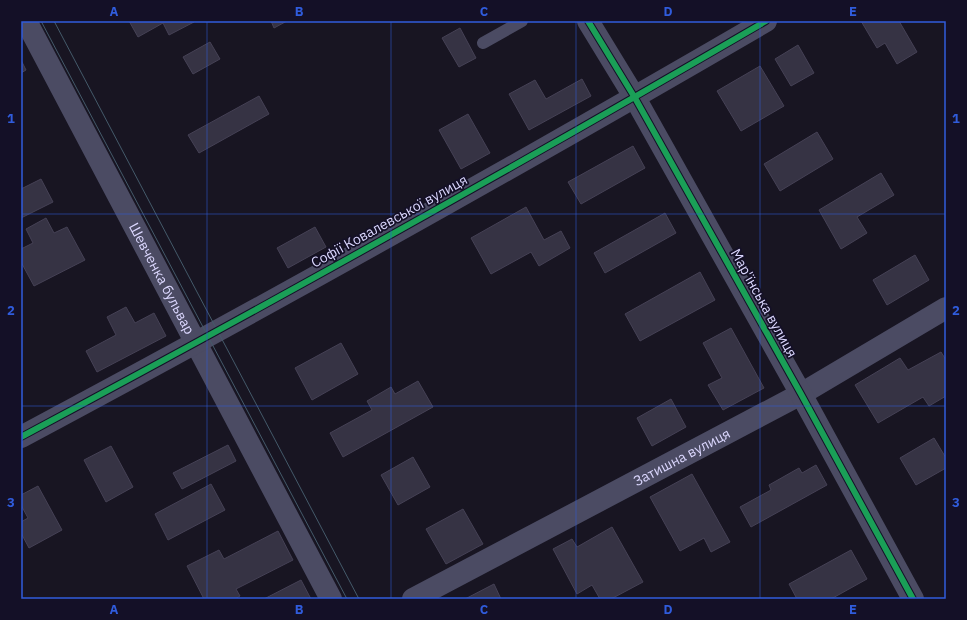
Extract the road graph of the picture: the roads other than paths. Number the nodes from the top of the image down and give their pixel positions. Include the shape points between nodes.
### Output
1 (26, 21) edge
2 (522, 21) edge
3 (588, 21) edge
4 (766, 21) edge
5 (483, 43) dead end
6 (634, 98) junction
7 (946, 308) edge
8 (196, 343) junction
9 (801, 394) junction
10 (21, 437) edge
11 (331, 599) edge
12 (413, 599) edge
13 (913, 599) edge

1 - 8 street, Шевченка бульвар
2 - 5 lane
3 - 6 street, Мар'їнська вулиця
4 - 6 street, Софії Ковалевської вулиця
6 - 8 street, Софії Ковалевської вулиця
6 - 9 street, Мар'їнська вулиця
7 - 9 street, Затишна вулиця
8 - 10 street, Софії Ковалевської вулиця
8 - 11 street, Шевченка бульвар
9 - 12 street, Затишна вулиця
9 - 13 street, Мар'їнська вулиця

